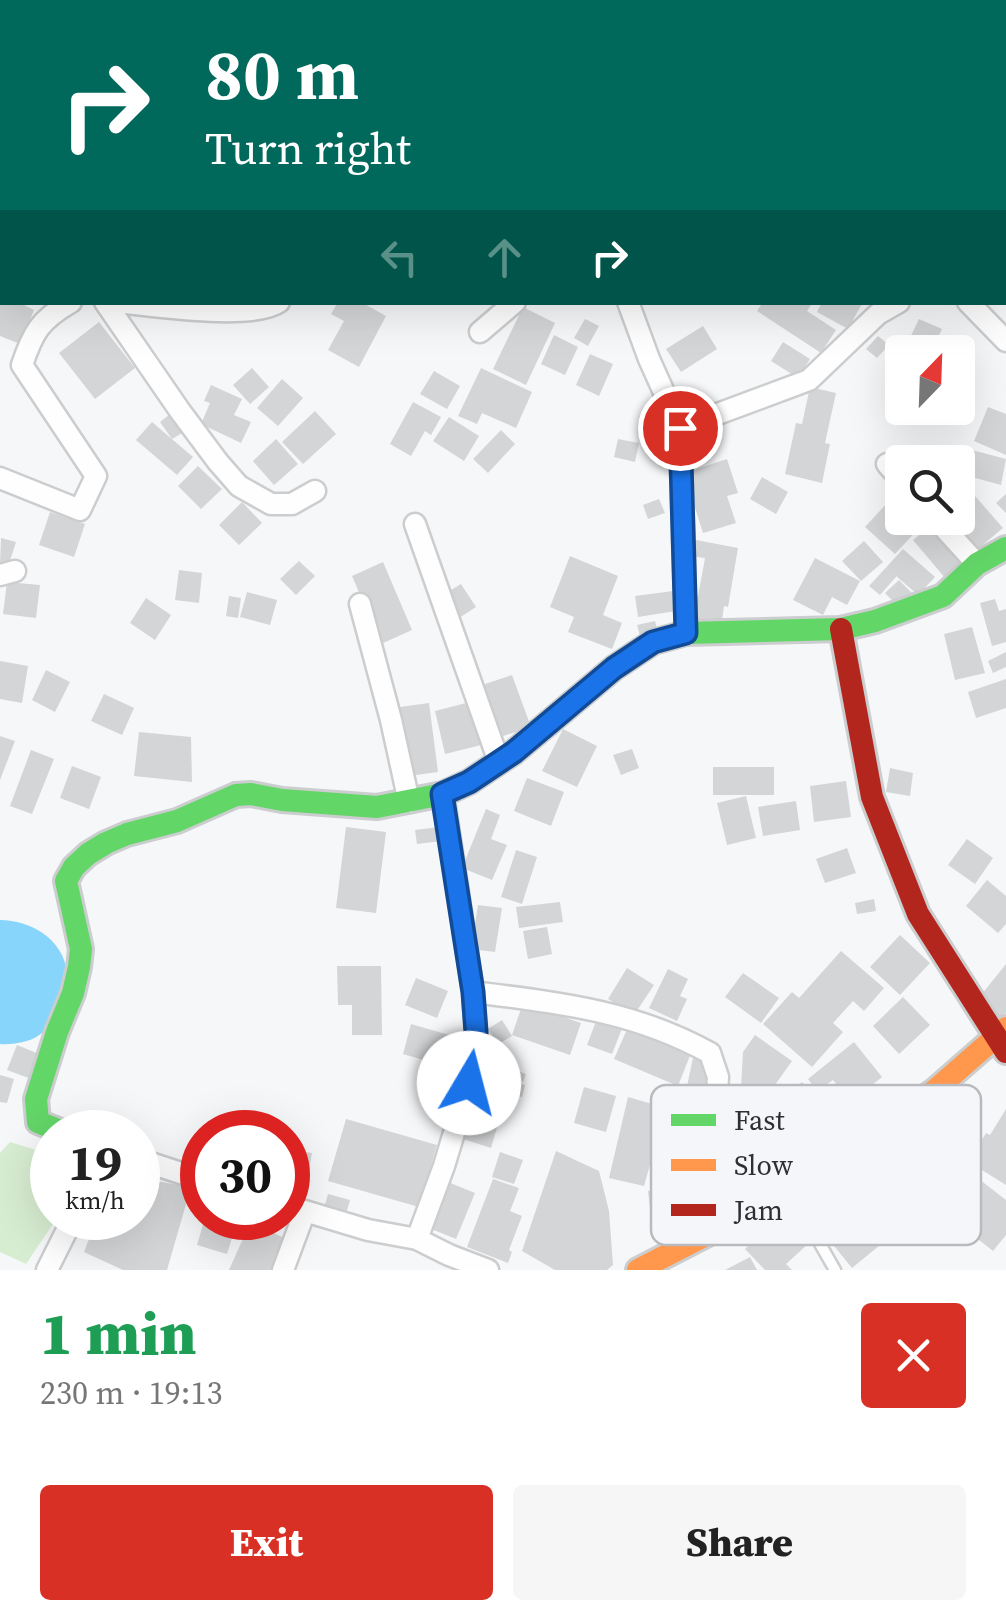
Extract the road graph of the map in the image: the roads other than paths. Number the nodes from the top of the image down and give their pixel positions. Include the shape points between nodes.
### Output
1 (66, 305) edge
2 (107, 305) edge
3 (151, 305) edge
4 (276, 305) edge
5 (512, 305) edge
6 (629, 305) edge
7 (894, 305) edge
8 (971, 305) edge
9 (480, 332) dead end
10 (1006, 341) edge
11 (680, 428) junction
12 (0, 478) edge
13 (314, 492) dead end
14 (415, 524) dead end
15 (951, 535) edge
16 (1006, 548) edge
17 (977, 564) junction
18 (360, 604) dead end
19 (842, 629) junction
20 (686, 633) junction
21 (498, 762) junction
22 (442, 794) junction
23 (409, 802) junction
24 (473, 992) junction
25 (1003, 1039) edge
26 (717, 1085) edge
27 (942, 1085) edge
28 (37, 1110) edge
29 (310, 1213) edge
30 (417, 1239) junction
31 (62, 1240) edge
32 (289, 1240) edge
33 (684, 1245) edge
34 (820, 1245) edge
35 (48, 1270) edge
36 (283, 1270) edge
37 (488, 1270) edge
38 (638, 1270) edge
39 (834, 1270) edge

1 - 12 street via 37,328 22,366 96,476 80,510
2 - 13 street via 239,486 271,504 292,504
3 - 4 street via 232,312
5 - 9 street
6 - 11 street
7 - 11 street via 808,380
8 - 10 street
11 - 20 street
14 - 21 street
15 - 17 street
16 - 17 street
17 - 19 street via 942,596
18 - 23 street
19 - 20 street
19 - 25 street via 872,797 918,914
20 - 21 street via 653,642 614,668
21 - 22 street
22 - 23 street
22 - 24 street
23 - 28 street via 377,806 236,795 88,854 66,881 79,967
24 - 26 street via 578,1005 684,1039 710,1054
24 - 30 street via 469,1083
25 - 27 street
29 - 30 street
30 - 37 street
31 - 35 street
32 - 36 street
33 - 38 street
34 - 39 lane

